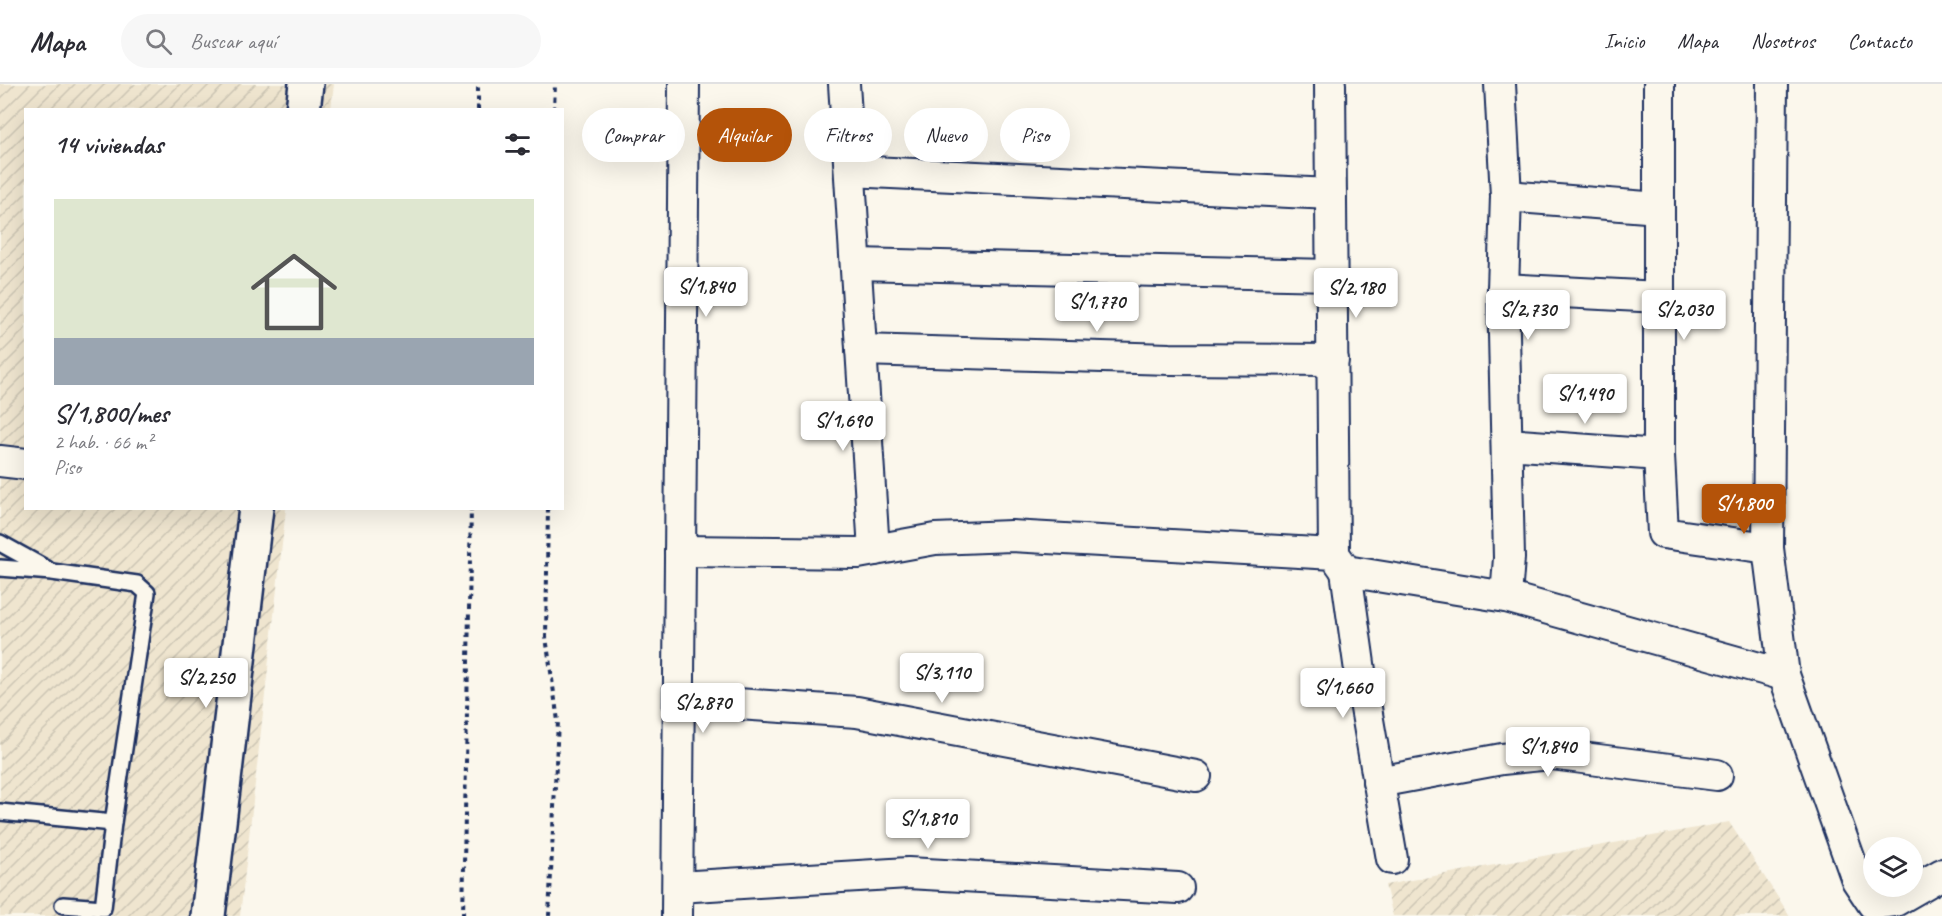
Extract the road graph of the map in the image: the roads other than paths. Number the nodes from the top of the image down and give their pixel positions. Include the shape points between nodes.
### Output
1 (306, 84) edge
2 (684, 84) edge
3 (844, 84) edge
4 (1330, 84) edge
5 (1500, 84) edge
6 (1659, 84) edge
7 (1772, 84) edge
8 (303, 108) edge
9 (850, 171) junction
10 (1331, 194) junction
11 (1506, 196) junction
12 (1659, 208) junction
13 (855, 264) junction
14 (1332, 275) junction
15 (1503, 289) junction
16 (1660, 297) junction
17 (861, 350) junction
18 (1333, 360) junction
19 (1507, 444) junction
20 (1659, 455) junction
21 (0, 461) edge
22 (24, 464) edge
23 (256, 510) edge
24 (0, 543) edge
25 (1768, 548) junction
26 (874, 550) junction
27 (680, 551) junction
28 (1340, 563) junction
29 (0, 568) edge
30 (52, 572) junction
31 (1506, 597) junction
32 (1784, 675) junction
33 (679, 700) junction
34 (1717, 775) dead end
35 (1196, 776) dead end
36 (1378, 782) junction
37 (0, 812) edge
38 (113, 823) junction
39 (1392, 859) dead end
40 (1942, 874) edge
41 (1178, 888) dead end
42 (678, 902) edge
43 (63, 905) dead end
44 (208, 916) edge

1 - 8 street
2 - 27 street
3 - 9 street
4 - 10 street
5 - 11 street
6 - 12 street
7 - 25 street
9 - 10 street
9 - 13 street
10 - 14 street
11 - 12 street
11 - 15 street
12 - 16 street
13 - 14 street
13 - 17 street
14 - 18 street
15 - 16 street
15 - 19 street
16 - 20 street
17 - 18 street
17 - 26 street
18 - 28 street
19 - 20 street
19 - 31 street
20 - 25 street via 1663,533
21 - 22 street
23 - 44 street
24 - 30 lane
25 - 32 street
26 - 27 street
26 - 28 street via 935,539 1011,536
27 - 33 street
28 - 31 street
28 - 36 street
29 - 30 lane
30 - 38 lane via 137,584 147,593
31 - 32 street
32 - 40 street via 1857,880 1873,904 1895,901
33 - 35 street via 857,712
33 - 42 street
34 - 36 street via 1551,754
36 - 39 street
37 - 38 lane
38 - 43 lane via 103,908
41 - 42 street via 908,873

